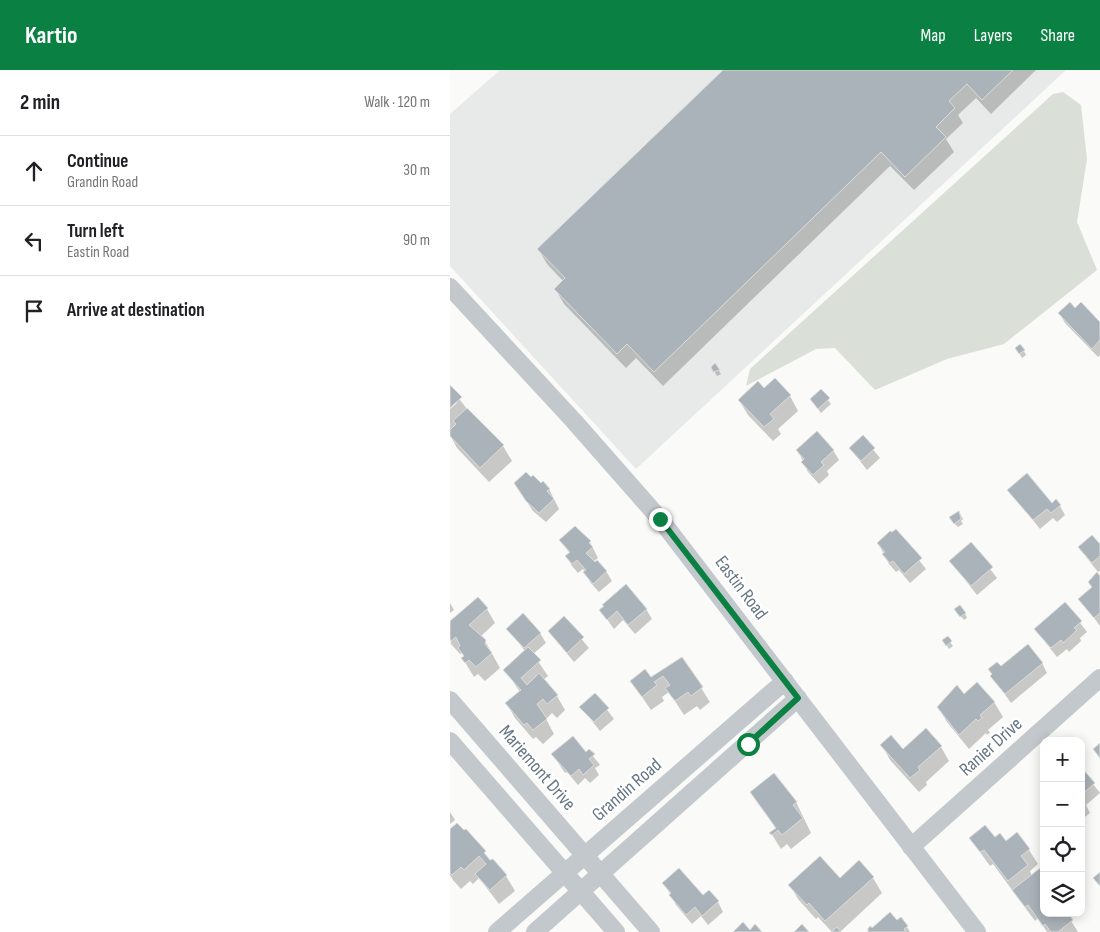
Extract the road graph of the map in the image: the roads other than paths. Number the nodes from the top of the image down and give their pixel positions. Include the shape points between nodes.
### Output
1 (450, 287) edge
2 (1100, 678) edge
3 (785, 681) junction
4 (798, 698) junction
5 (450, 700) edge
6 (450, 741) edge
7 (911, 847) junction
8 (584, 855) junction
9 (564, 872) junction
10 (601, 874) junction
11 (581, 892) junction
12 (497, 932) edge
13 (535, 932) edge
14 (616, 932) edge
15 (651, 932) edge
16 (977, 932) edge

1 - 3 street, Eastin Road via 660,519
2 - 7 street, Ranier Drive
3 - 4 street, Eastin Road
3 - 8 street, Grandin Road
4 - 7 street, Eastin Road
4 - 10 street
5 - 8 street, Mariemont Drive
6 - 9 street
7 - 16 street, Eastin Road
8 - 9 street, Grandin Road
8 - 10 street, Mariemont Drive
9 - 11 street
9 - 12 street, Grandin Road
10 - 11 street
10 - 15 street, Mariemont Drive
11 - 13 street
11 - 14 street

